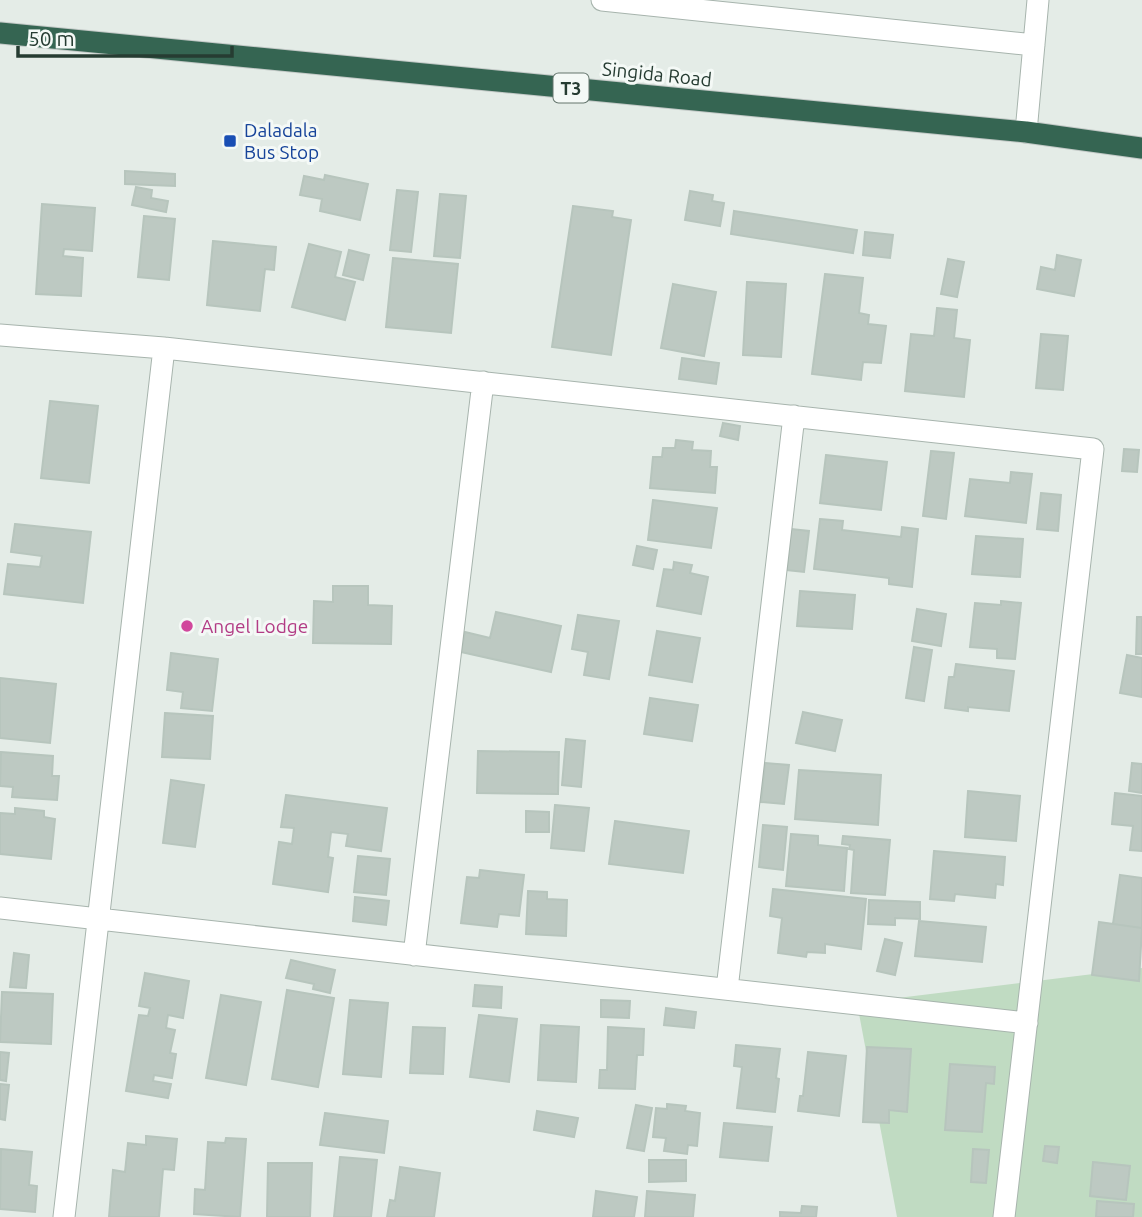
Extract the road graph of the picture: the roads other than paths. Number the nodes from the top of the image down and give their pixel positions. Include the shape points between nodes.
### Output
1 (602, 0) edge
2 (1038, 0) edge
3 (0, 33) edge
4 (1034, 45) junction
5 (1026, 132) junction
6 (1142, 148) edge
7 (0, 335) edge
8 (164, 348) junction
9 (483, 382) junction
10 (794, 416) junction
11 (0, 908) edge
12 (99, 918) junction
13 (414, 954) junction
14 (727, 989) junction
15 (1027, 1023) junction
16 (64, 1217) edge
17 (1004, 1217) edge

1 - 4 street
2 - 4 street
3 - 5 highway, Singida Road / T3
4 - 5 street
5 - 6 highway, Singida Road / T3
7 - 8 street
8 - 9 street
8 - 12 street
9 - 10 street
9 - 13 street
10 - 14 street
10 - 15 street via 1093,449
11 - 12 street
12 - 13 street
12 - 16 street
13 - 14 street
14 - 15 street
15 - 17 street

